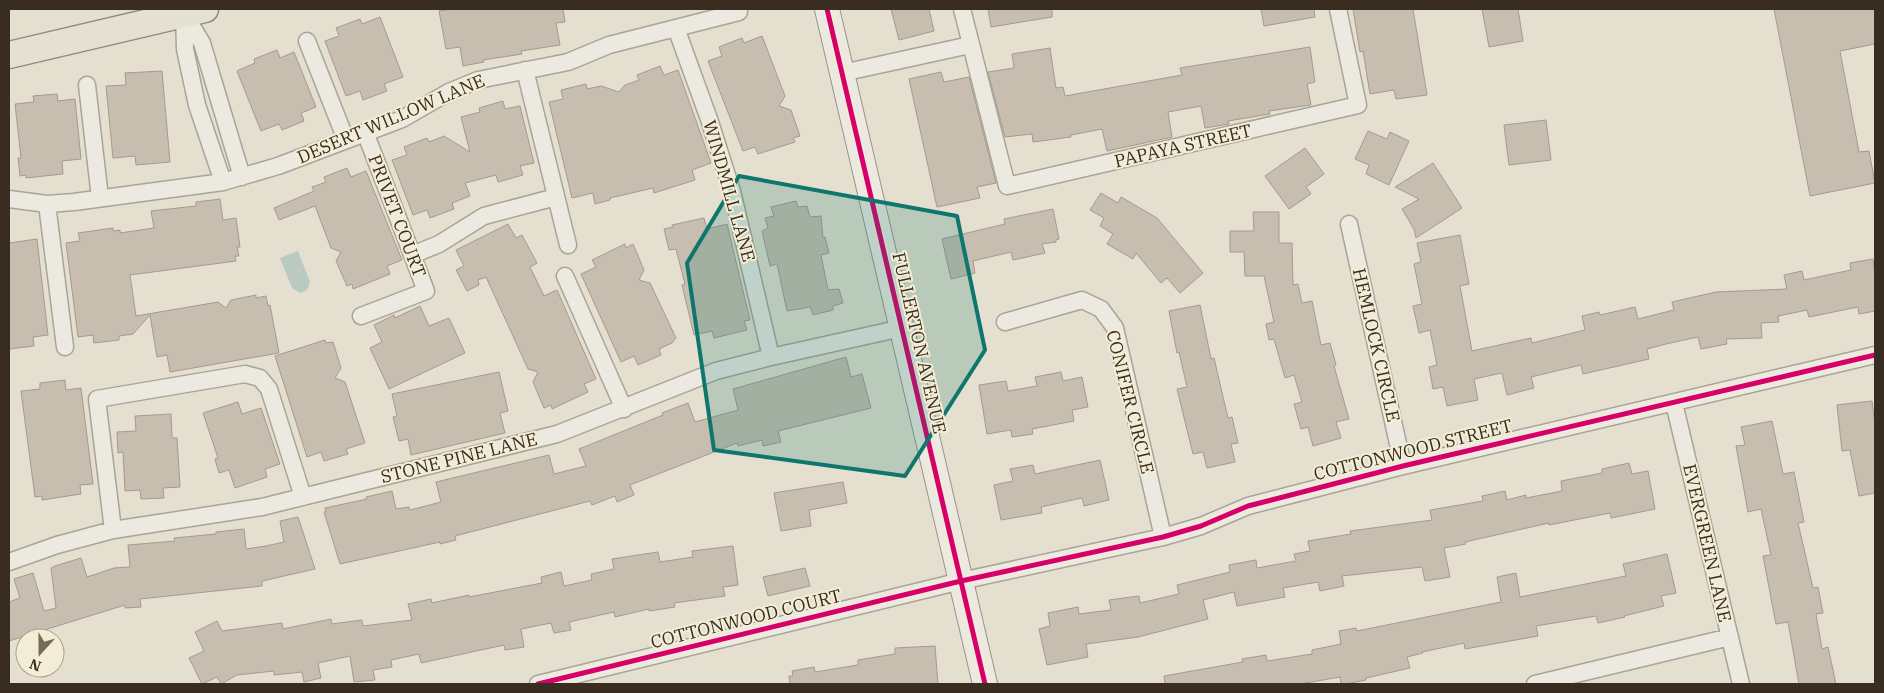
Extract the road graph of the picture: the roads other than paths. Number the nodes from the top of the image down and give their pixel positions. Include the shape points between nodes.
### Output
1 (827, 9) edge
2 (962, 9) edge
3 (1338, 9) edge
4 (191, 10) edge
5 (739, 12) dead end
6 (676, 28) junction
7 (307, 41) dead end
8 (970, 45) junction
9 (9, 55) edge
10 (525, 70) junction
11 (842, 73) junction
12 (87, 84) dead end
13 (365, 132) junction
14 (346, 140) junction
15 (242, 177) junction
16 (224, 182) junction
17 (556, 196) junction
18 (100, 198) junction
19 (9, 199) edge
20 (47, 204) junction
21 (1349, 224) dead end
22 (568, 244) dead end
23 (412, 256) junction
24 (565, 276) dead end
25 (361, 316) dead end
26 (1005, 322) dead end
27 (902, 328) junction
28 (65, 347) dead end
29 (1875, 355) edge
30 (772, 357) junction
31 (1674, 402) junction
32 (624, 408) junction
33 (1403, 466) junction
34 (303, 497) junction
35 (113, 530) junction
36 (1163, 537) junction
37 (9, 562) edge
38 (960, 581) junction
39 (1730, 637) junction
40 (538, 684) edge
41 (984, 684) edge
42 (1535, 684) edge
43 (1741, 684) edge

1 - 11 main road, FULLERTON AVENUE
2 - 8 street
3 - 8 street, PAPAYA STREET via 1358,105 1008,186
4 - 9 main road
4 - 15 street
4 - 16 street via 185,49 197,105
5 - 6 street, DESERT WILLOW LANE
6 - 10 street, DESERT WILLOW LANE via 609,46 568,62
6 - 30 street, WINDMILL LANE via 732,191
7 - 14 street
8 - 11 street
10 - 13 street, DESERT WILLOW LANE via 478,80 449,92 402,119
10 - 17 street
11 - 27 main road, FULLERTON AVENUE
12 - 18 street
13 - 14 street, DESERT WILLOW LANE
13 - 23 street, PRIVET COURT
14 - 15 street, DESERT WILLOW LANE
15 - 16 street, DESERT WILLOW LANE
16 - 18 street, DESERT WILLOW LANE
17 - 22 street
17 - 23 street via 484,216 439,244
18 - 20 street, DESERT WILLOW LANE
19 - 20 street, DESERT WILLOW LANE
20 - 28 street
21 - 33 street, HEMLOCK CIRCLE
23 - 25 street, PRIVET COURT via 426,292
24 - 32 street
26 - 36 street, CONIFER CIRCLE via 1082,300 1101,309 1115,328
27 - 30 street, STONE PINE LANE
27 - 38 main road, FULLERTON AVENUE
29 - 31 street, COTTONWOOD STREET
30 - 32 street, STONE PINE LANE via 716,371
31 - 33 street, COTTONWOOD STREET
31 - 39 street, EVERGREEN LANE
32 - 34 street, STONE PINE LANE via 557,434
33 - 36 street, COTTONWOOD STREET via 1248,506 1201,526
34 - 35 street, STONE PINE LANE via 262,507
34 - 35 street via 269,390 260,378 245,374 97,399
35 - 37 street, STONE PINE LANE
36 - 38 street, COTTONWOOD STREET
38 - 40 street, COTTONWOOD COURT
38 - 41 main road, FULLERTON AVENUE
39 - 42 street
39 - 43 street, EVERGREEN LANE

